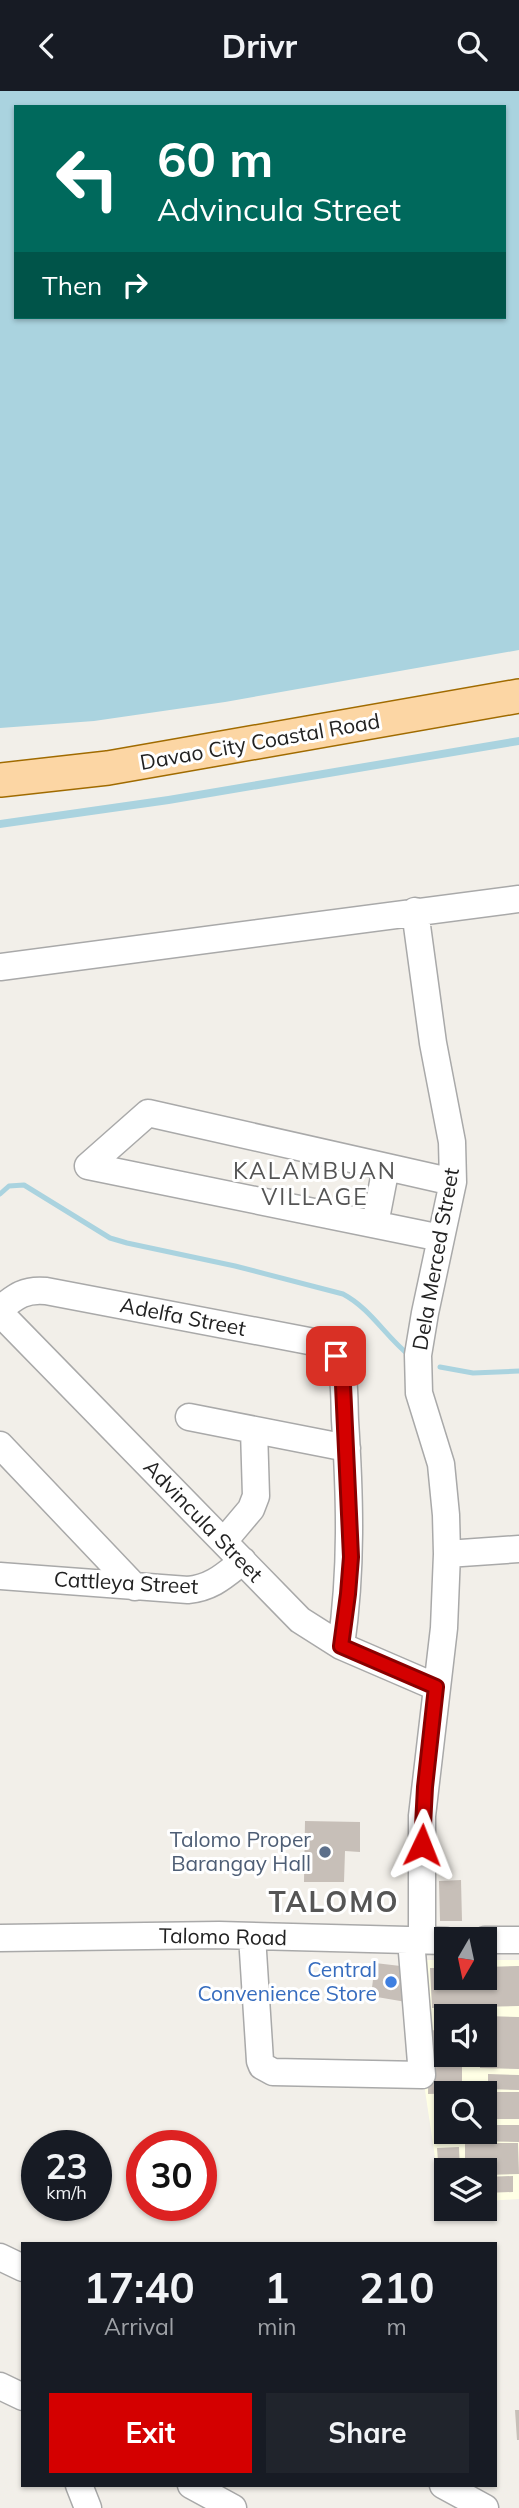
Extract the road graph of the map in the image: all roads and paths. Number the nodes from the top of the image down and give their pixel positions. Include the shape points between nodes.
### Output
1 (519, 697) edge
2 (0, 779) edge
3 (519, 899) edge
4 (415, 911) junction
5 (0, 967) edge
6 (386, 1167) junction
7 (453, 1182) junction
8 (375, 1224) junction
9 (441, 1238) junction
10 (0, 1311) edge
11 (189, 1417) dead end
12 (254, 1430) junction
13 (0, 1445) edge
14 (347, 1448) junction
15 (224, 1541) junction
16 (519, 1549) edge
17 (447, 1554) junction
18 (243, 1561) junction
19 (1, 1575) edge
20 (135, 1587) junction
21 (341, 1646) junction
22 (436, 1687) junction
23 (251, 1936) junction
24 (0, 1938) edge
25 (427, 1940) edge
26 (497, 1940) edge
27 (519, 1940) edge
28 (0, 2257) edge
29 (21, 2267) edge
30 (0, 2385) edge
31 (21, 2395) edge
32 (80, 2487) edge
33 (195, 2487) edge
34 (447, 2487) edge
35 (493, 2487) edge
36 (88, 2508) edge
37 (233, 2508) edge
38 (485, 2508) edge
39 (495, 2508) edge

1 - 2 main road, Davao City Coastal Road via 108,768
3 - 4 street
4 - 5 street
4 - 7 street, Dela Merced Street via 452,1142
6 - 7 street
6 - 8 street
6 - 8 street via 148,1113 88,1166
7 - 9 street, Dela Merced Street
8 - 9 street
9 - 17 street, Dela Merced Street via 421,1333 418,1374 423,1411 440,1464
10 - 14 street, Adelfa Street via 17,1294 46,1291 314,1342 336,1356 343,1385
10 - 15 street, Advincula Street
11 - 12 street
12 - 14 street
12 - 15 street via 256,1496
13 - 20 street
14 - 21 street via 351,1557
15 - 18 street, Advincula Street
16 - 17 street
17 - 22 street, Dela Merced Street
18 - 20 street, Cattleya Street via 204,1589
18 - 21 street, Advincula Street via 300,1620
19 - 20 street, Cattleya Street
21 - 22 street, Advincula Street
22 - 25 street, Dela Merced Street via 422,1816
23 - 24 street, Talomo Road
23 - 25 street, Talomo Road
23 - 25 street, Dela Merced Street via 260,2060 273,2072 422,2074
26 - 27 street
28 - 29 street
30 - 31 street
32 - 36 street
33 - 37 street
34 - 38 street
35 - 39 street

